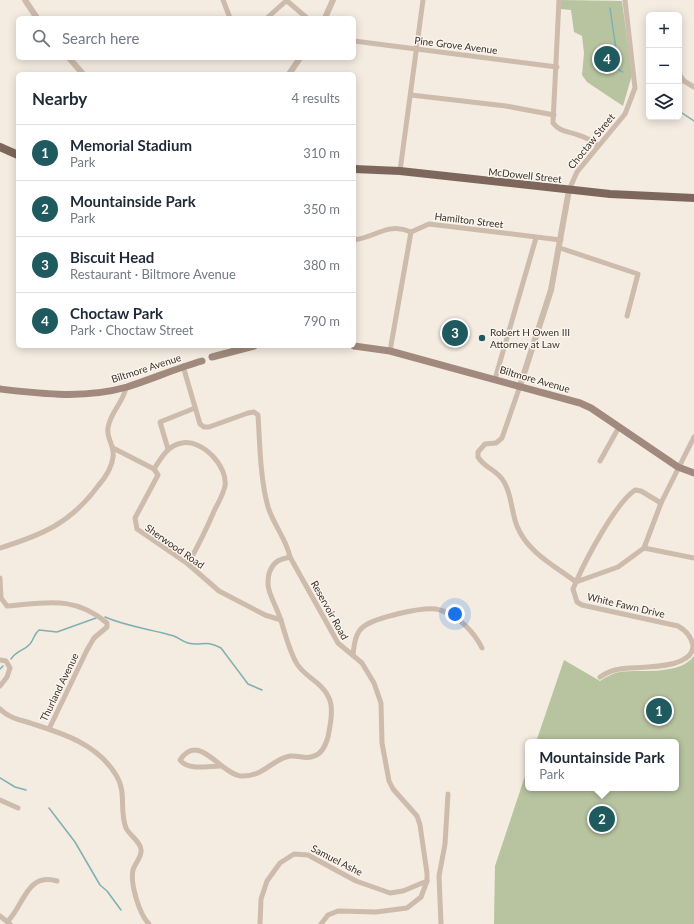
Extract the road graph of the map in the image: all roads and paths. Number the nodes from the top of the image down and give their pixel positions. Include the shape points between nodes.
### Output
1 (25, 0) edge
2 (223, 0) edge
3 (286, 0) edge
4 (333, 0) edge
5 (423, 0) edge
6 (559, 0) edge
7 (625, 0) edge
8 (36, 16) edge
9 (229, 16) edge
10 (269, 16) edge
11 (305, 16) edge
12 (326, 16) edge
13 (356, 41) edge
14 (416, 49) junction
15 (71, 60) edge
16 (299, 60) edge
17 (557, 67) junction
18 (81, 72) edge
19 (290, 72) edge
20 (682, 78) edge
21 (694, 87) edge
22 (411, 95) junction
23 (554, 115) junction
24 (598, 146) junction
25 (0, 147) edge
26 (16, 154) edge
27 (356, 169) edge
28 (400, 171) junction
29 (569, 190) junction
30 (694, 198) edge
31 (411, 232) junction
32 (536, 238) junction
33 (356, 239) edge
34 (561, 240) junction
35 (560, 248) junction
36 (627, 316) dead end
37 (356, 346) edge
38 (246, 348) edge
39 (390, 351) junction
40 (212, 357) dead end
41 (202, 361) dead end
42 (183, 366) junction
43 (495, 378) junction
44 (520, 386) junction
45 (126, 387) junction
46 (0, 389) edge
47 (195, 408) junction
48 (619, 427) junction
49 (694, 437) edge
50 (113, 448) junction
51 (168, 449) junction
52 (600, 461) dead end
53 (678, 467) junction
54 (154, 469) junction
55 (694, 474) edge
56 (661, 503) junction
57 (0, 548) edge
58 (644, 548) junction
59 (290, 557) junction
60 (694, 558) edge
61 (188, 564) junction
62 (0, 578) edge
63 (576, 582) junction
64 (281, 620) junction
65 (482, 648) dead end
66 (354, 656) junction
67 (0, 660) edge
68 (600, 677) dead end
69 (0, 686) edge
70 (0, 709) edge
71 (49, 729) junction
72 (221, 766) junction
73 (448, 794) dead end
74 (0, 800) edge
75 (18, 808) dead end
76 (57, 881) dead end
77 (426, 881) junction
78 (0, 916) edge
79 (9, 923) edge
80 (148, 924) edge
81 (260, 924) edge
82 (321, 924) edge
83 (441, 924) edge

1 - 8 street
2 - 9 street
3 - 10 street
3 - 11 street
4 - 12 street
5 - 14 street
6 - 17 street
7 - 24 street, Choctaw Street via 635,88 625,114
13 - 14 street, Pine Grove Avenue
14 - 17 street, Pine Grove Avenue
14 - 22 street
15 - 18 street
16 - 19 street
17 - 23 street
20 - 21 street
22 - 23 street via 506,106
22 - 28 street
23 - 24 street via 553,124 558,130 577,134
24 - 29 street, Choctaw Street via 576,172
25 - 26 main road
27 - 28 main road, McDowell Street
28 - 29 main road, McDowell Street
29 - 30 main road, McDowell Street
29 - 34 street, Choctaw Street
31 - 32 street, Hamilton Street via 429,224
31 - 33 street via 388,228
31 - 39 street
32 - 34 street, Hamilton Street
32 - 43 street
34 - 35 street, Choctaw Street
35 - 36 street via 638,274
35 - 44 street, Choctaw Street via 550,292
37 - 39 main road, Biltmore Avenue
38 - 40 main road
39 - 43 main road, Biltmore Avenue
41 - 42 main road, Biltmore Avenue
42 - 45 main road, Biltmore Avenue
42 - 47 street
43 - 44 main road, Biltmore Avenue
44 - 48 main road, Biltmore Avenue via 580,403
44 - 63 street via 502,438 496,444 485,444 478,452 478,457 498,473 504,482 517,526 529,546
45 - 46 main road, Biltmore Avenue via 81,395
45 - 50 street via 123,398 111,416 108,428 107,433
47 - 51 street via 160,422
47 - 59 street, Reservoir Road via 200,424 204,427 248,413 254,412 258,415 268,505 274,524 288,545
48 - 52 street
48 - 53 main road, Biltmore Avenue
49 - 53 street
50 - 54 street
50 - 57 street via 113,460 106,475 78,510 33,537
51 - 54 street
51 - 61 street via 182,442 196,445 213,458 225,479 223,492
53 - 55 main road, Biltmore Avenue
53 - 56 street
54 - 61 street, Sherwood Road via 158,475 157,480 135,518 135,526 138,531
56 - 58 street
56 - 63 street via 641,491 635,490 629,494 607,526
58 - 60 street
58 - 63 street, White Fawn Drive via 618,567
59 - 64 street via 277,561 270,570 268,585
59 - 66 street, Reservoir Road via 338,643
61 - 64 street, Sherwood Road via 219,591 265,615
62 - 71 street, Thurland Avenue via 1,598 7,606 68,602 96,613 106,623 107,627 90,644
63 - 68 street, White Fawn Drive via 573,594 582,605 678,626 685,630 692,642 692,652 686,660 673,665 619,668
64 - 72 street via 289,649 297,664 305,674 321,685 330,700 332,709 323,749 315,756 290,756 253,775 239,776
65 - 66 street via 468,627 440,610 430,608 372,622 362,627 354,646
66 - 77 street, Reservoir Road via 362,663 374,683 381,703 382,743 390,781 393,789 417,816 423,844
67 - 69 street via 6,662 10,668
70 - 71 street via 14,718
71 - 80 street, Thurland Avenue via 98,752 122,786 126,827 142,851 134,867 133,883 139,908
72 - 72 street via 206,753 193,750 184,753 180,760 189,768
73 - 83 street via 445,844 439,882
74 - 75 street
76 - 79 street via 48,879 34,884
77 - 81 street, Samuel Ashe via 403,891 390,893 356,881 308,855 294,854 280,863 267,881 261,899
77 - 82 street, Reservoir Road via 421,897 407,908 376,912 338,911 328,915
78 - 79 street

